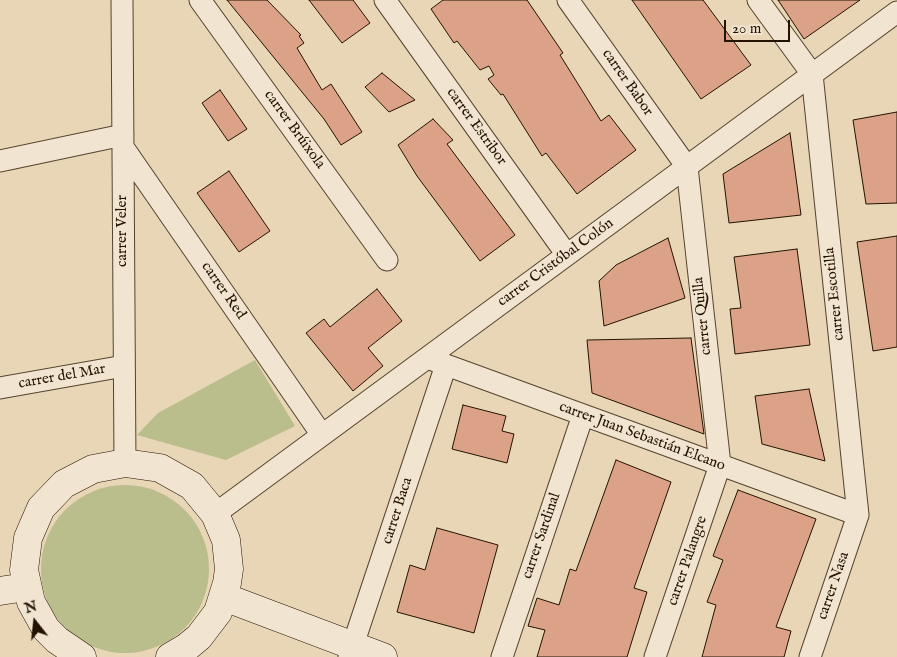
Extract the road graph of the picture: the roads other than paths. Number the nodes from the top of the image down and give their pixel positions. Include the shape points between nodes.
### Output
1 (122, 0) edge
2 (200, 0) edge
3 (386, 0) edge
4 (568, 0) edge
5 (758, 0) edge
6 (897, 12) edge
7 (812, 74) junction
8 (123, 141) junction
9 (0, 161) edge
10 (687, 167) junction
11 (567, 255) junction
12 (387, 260) dead end
13 (437, 362) junction
14 (124, 366) junction
15 (0, 388) edge
16 (583, 415) junction
17 (322, 435) junction
18 (125, 463) junction
19 (720, 465) junction
20 (215, 514) junction
21 (858, 515) junction
22 (26, 586) junction
23 (0, 591) edge
24 (224, 597) junction
25 (351, 652) edge
26 (82, 657) edge
27 (170, 657) edge
28 (383, 657) edge
29 (502, 657) edge
30 (655, 657) edge
31 (810, 657) edge

1 - 8 street, carrer Veler
2 - 12 street, carrer Brúixola
3 - 11 street, carrer Estribor
4 - 10 street, carrer Babor
5 - 7 street
6 - 7 street, carrer Cristóbal Colón
7 - 10 street, carrer Cristóbal Colón
7 - 21 street, carrer Escotilla
8 - 9 street
8 - 14 street, carrer Veler
8 - 17 street, carrer Red
10 - 11 street, carrer Cristóbal Colón
10 - 19 street, carrer Quilla
11 - 13 street, carrer Cristóbal Colón
13 - 16 street, carrer Juan Sebastián Elcano
13 - 17 street, carrer Cristóbal Colón
13 - 25 street, carrer Baca
14 - 15 street, carrer del Mar
14 - 18 street, carrer Veler
16 - 19 street, carrer Juan Sebastián Elcano
16 - 29 street, carrer Sardinal
17 - 20 street, carrer Cristóbal Colón
18 - 20 street via 160,468 177,476 192,486
18 - 22 street via 108,464 85,472 51,495 33,522 28,538 24,570
19 - 21 street, carrer Juan Sebastián Elcano
19 - 30 street, carrer Palangre
20 - 24 street via 222,526 228,554
21 - 31 street, carrer Nasa
22 - 23 street
22 - 26 street via 46,629
24 - 25 street
24 - 27 street via 218,612 199,637
25 - 28 street

